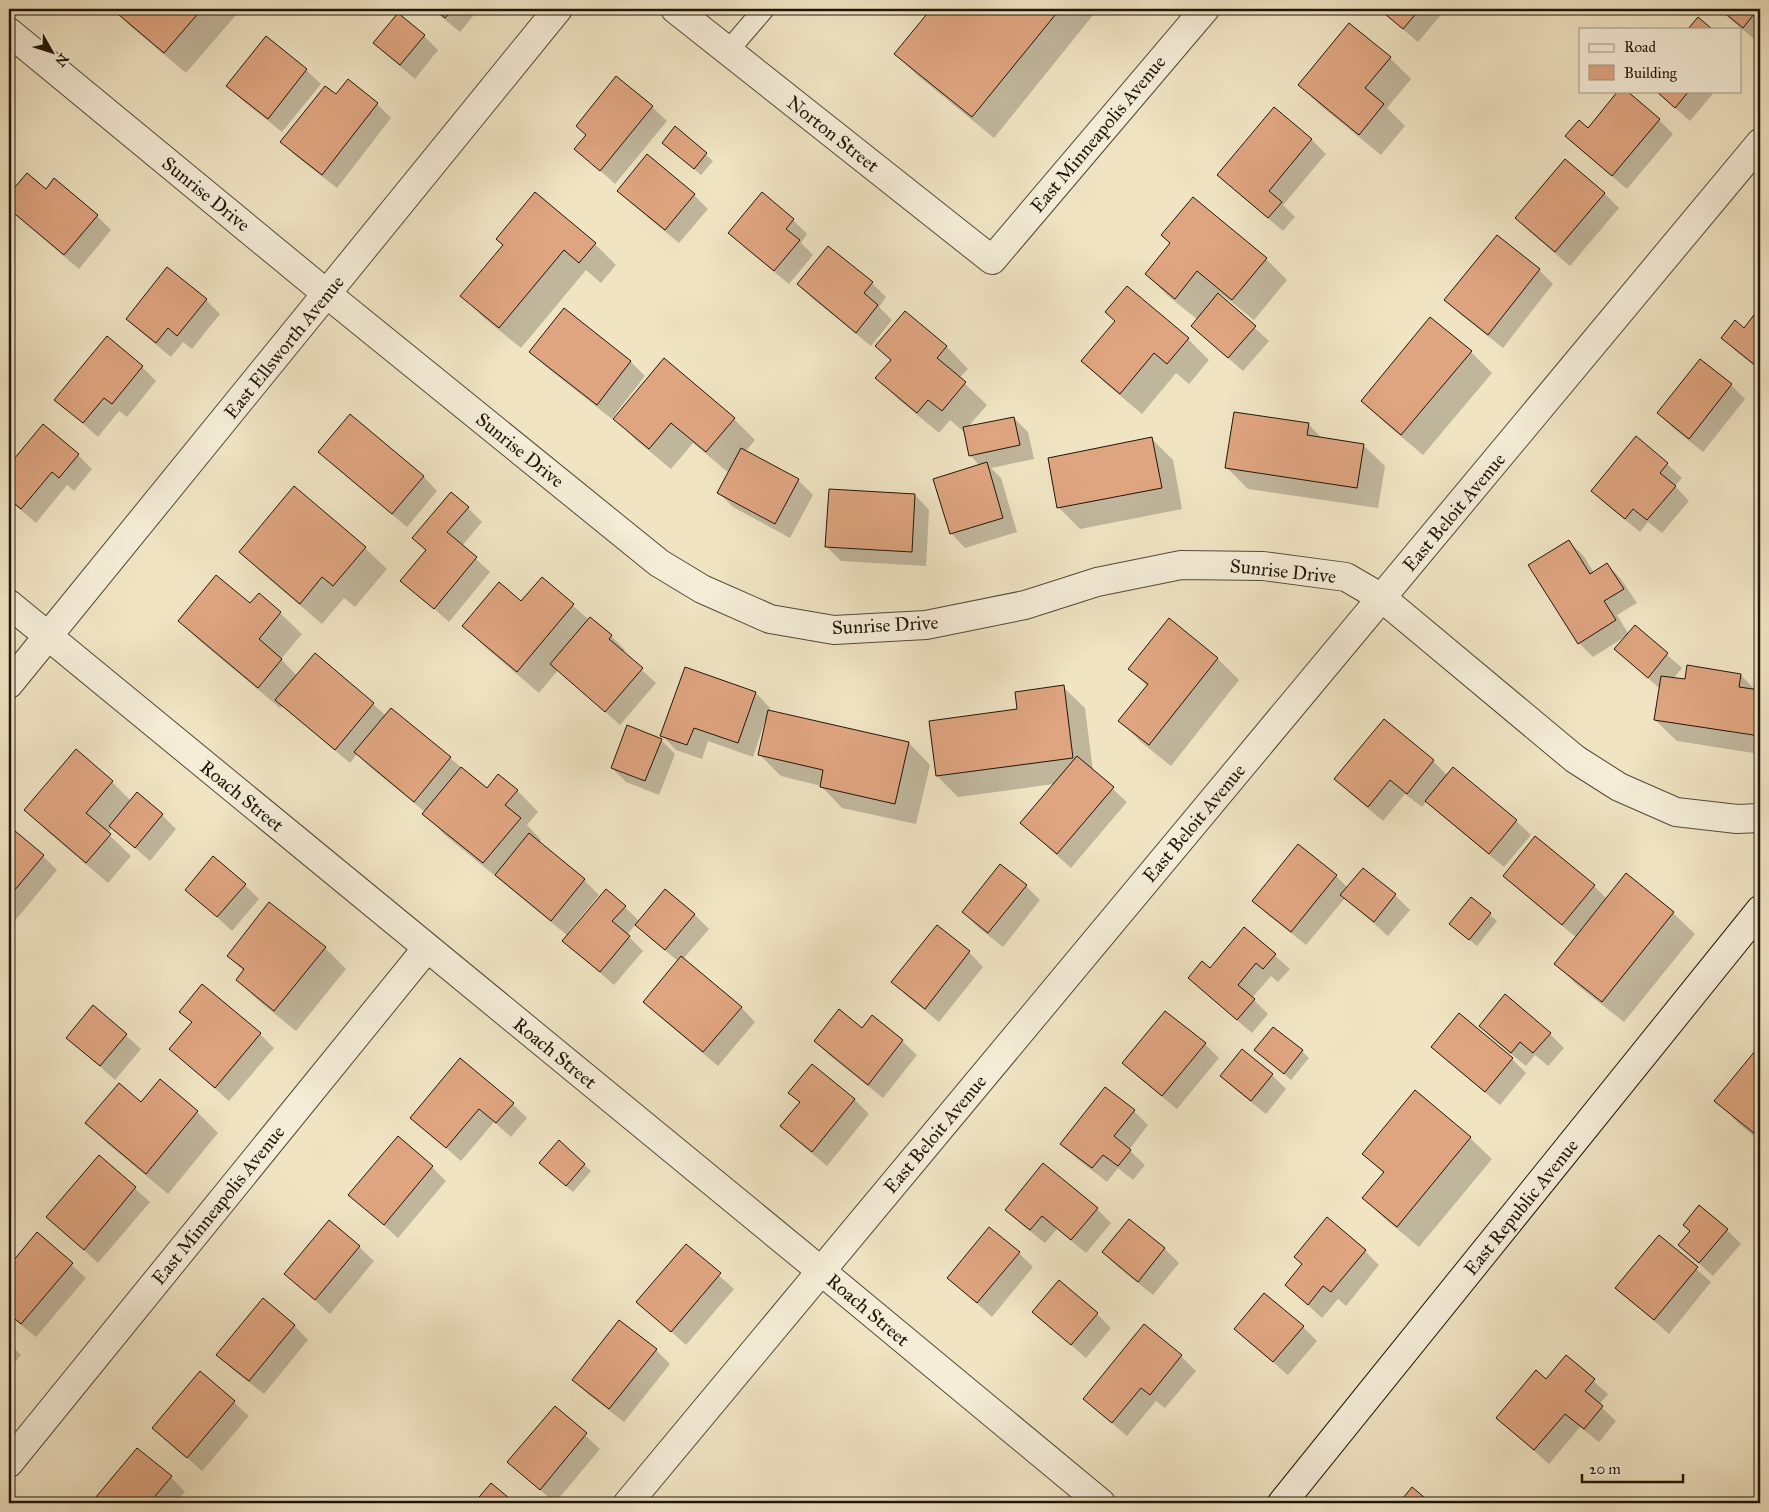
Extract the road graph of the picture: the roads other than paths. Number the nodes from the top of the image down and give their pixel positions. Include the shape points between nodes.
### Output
1 (558, 9) edge
2 (675, 9) edge
3 (764, 9) edge
4 (1204, 9) edge
5 (9, 32) edge
6 (728, 51) junction
7 (1760, 143) edge
8 (992, 260) joint
9 (327, 294) junction
10 (1382, 598) junction
11 (9, 604) edge
12 (48, 637) junction
13 (9, 684) edge
14 (1760, 818) edge
15 (1760, 910) edge
16 (427, 948) junction
17 (821, 1271) junction
18 (9, 1463) edge
19 (628, 1503) edge
20 (1101, 1503) edge
21 (1282, 1503) edge

1 - 9 street, East Ellsworth Avenue
2 - 6 street, Norton Street
3 - 6 lane
4 - 8 street, East Minneapolis Avenue
5 - 9 street, Sunrise Drive
6 - 8 street, Norton Street
7 - 10 street, East Beloit Avenue
9 - 10 street, Sunrise Drive via 659,563 702,589 770,619 834,630 926,626 1024,605 1097,582 1181,565 1263,566 1346,577
9 - 12 street, East Ellsworth Avenue
10 - 14 street, Sunrise Drive via 1575,759 1619,787 1676,812 1737,819
10 - 17 street, East Beloit Avenue
11 - 12 street, Roach Street
12 - 13 street, East Ellsworth Avenue
12 - 16 street, Roach Street
15 - 21 street, East Republic Avenue
16 - 17 street, Roach Street
16 - 18 street, East Minneapolis Avenue
17 - 19 street, East Beloit Avenue
17 - 20 street, Roach Street

